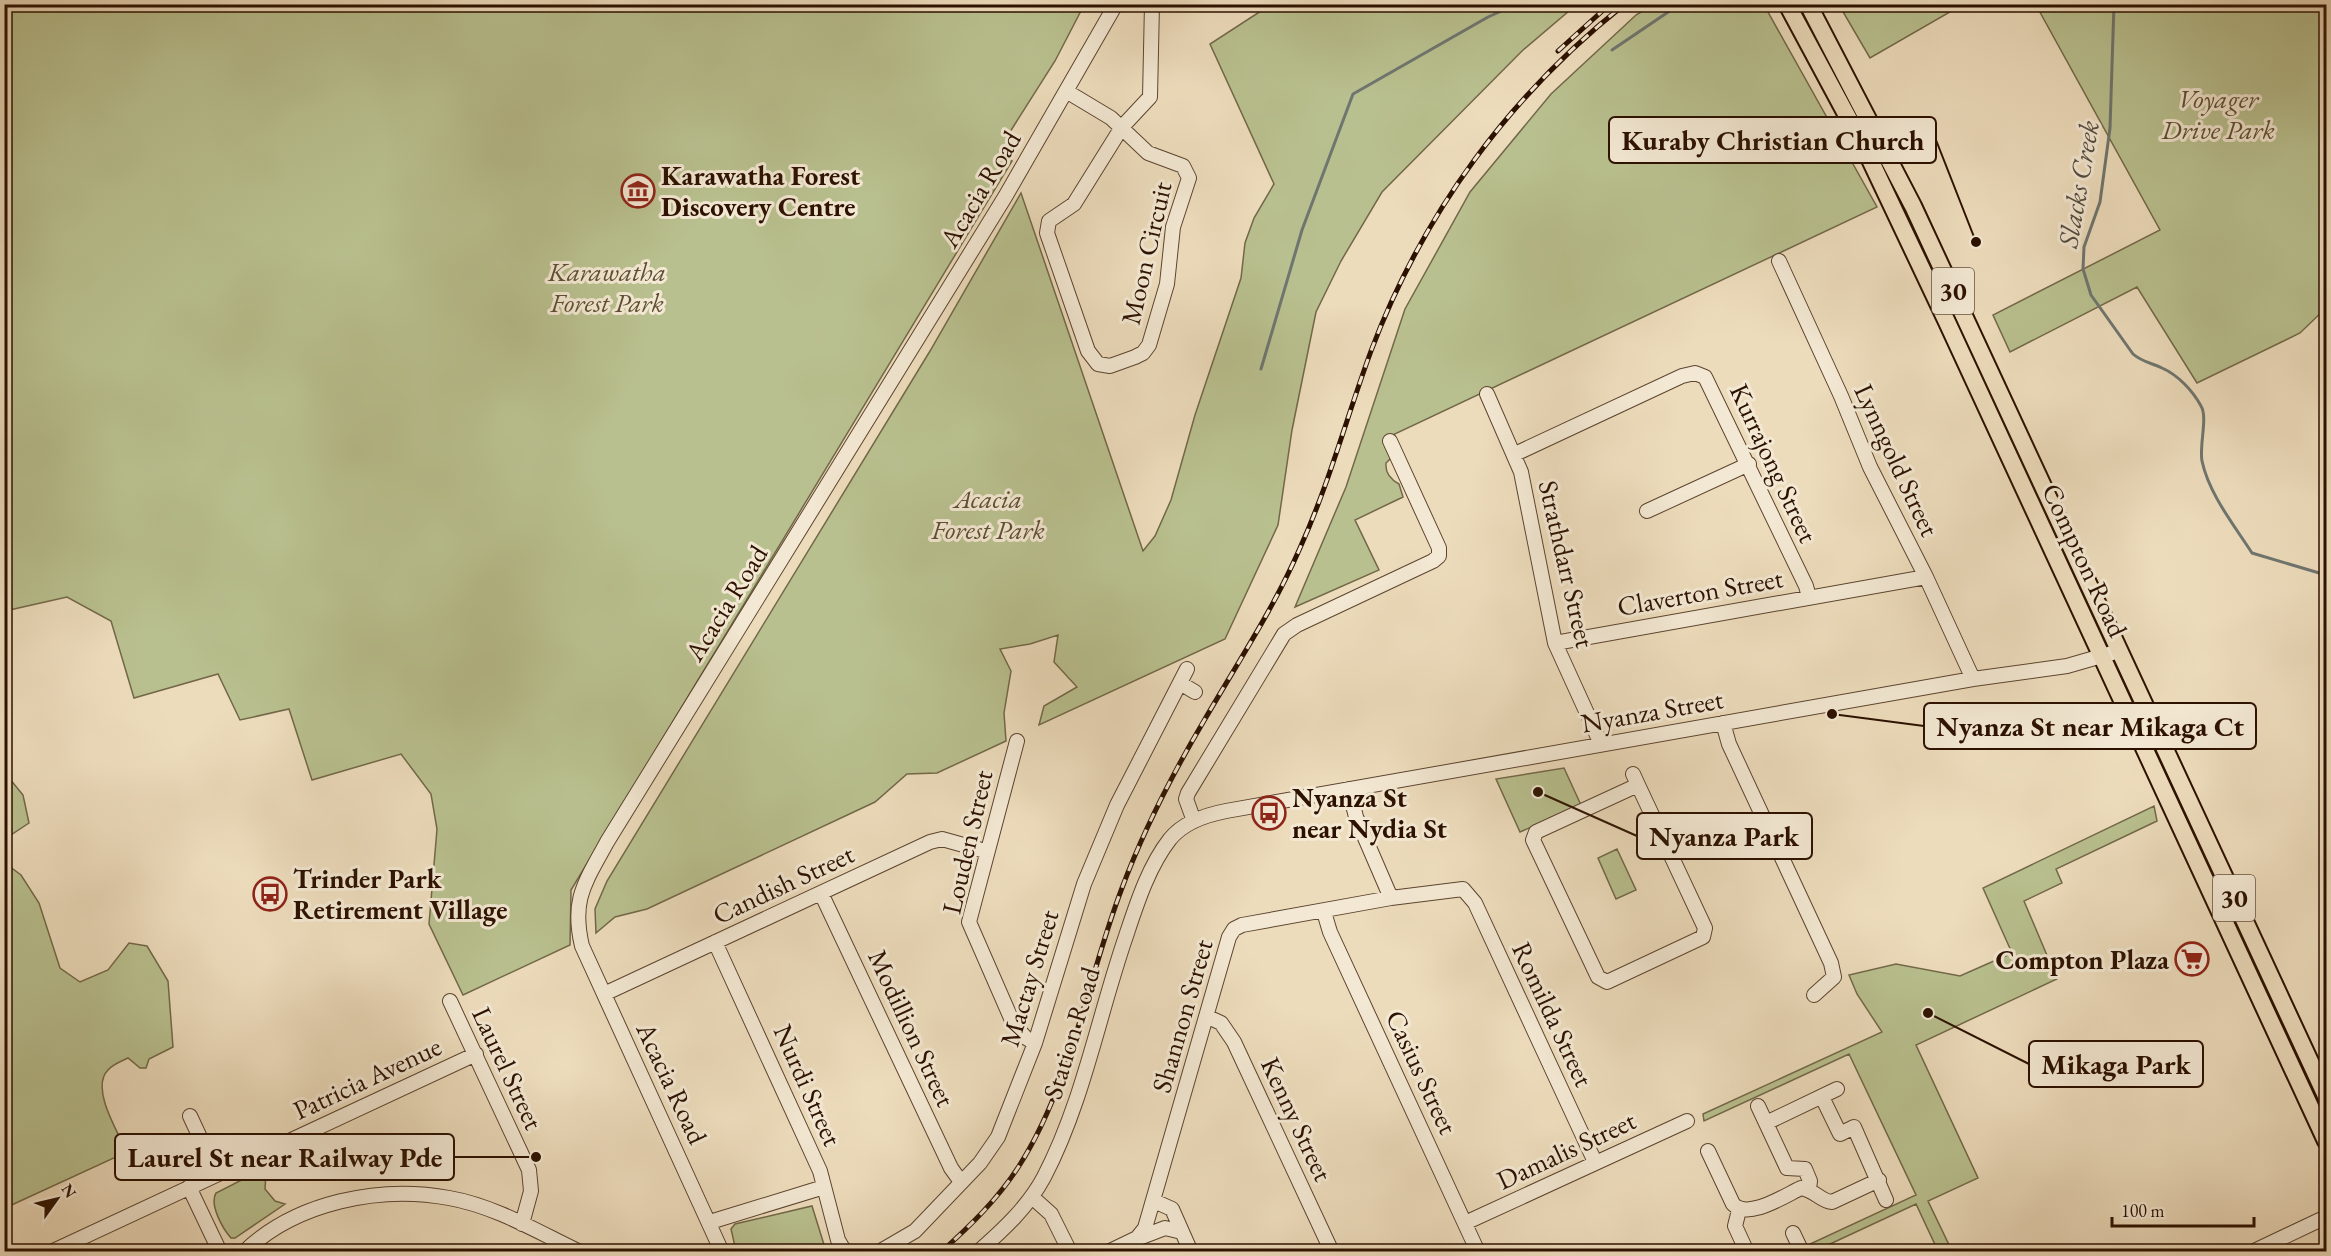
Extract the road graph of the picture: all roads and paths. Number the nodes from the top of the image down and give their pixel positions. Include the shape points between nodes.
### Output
1 (1116, 4) edge
2 (1152, 4) edge
3 (1787, 4) edge
4 (1808, 4) edge
5 (1839, 60) junction
6 (1066, 91) junction
7 (1836, 94) junction
8 (1122, 127) junction
9 (1779, 261) dead end
10 (1486, 394) dead end
11 (1390, 441) dead end
12 (1515, 454) junction
13 (1749, 464) junction
14 (1647, 511) dead end
15 (1926, 577) junction
16 (1809, 597) junction
17 (1554, 643) junction
18 (2119, 651) junction
19 (2103, 658) junction
20 (1187, 669) dead end
21 (1973, 679) junction
22 (1180, 683) junction
23 (1195, 692) dead end
24 (1723, 723) junction
25 (1017, 741) dead end
26 (1601, 744) junction
27 (1636, 779) joint
28 (1349, 789) junction
29 (1194, 821) junction
30 (1764, 821) junction
31 (1730, 837) dead end
32 (986, 851) junction
33 (1463, 889) joint
34 (821, 893) junction
35 (1391, 898) junction
36 (1324, 912) junction
37 (715, 942) junction
38 (604, 994) junction
39 (1814, 995) dead end
40 (450, 1001) dead end
41 (1208, 1017) junction
42 (1035, 1043) junction
43 (476, 1054) junction
44 (1837, 1089) dead end
45 (2326, 1096) edge
46 (1822, 1097) junction
47 (1758, 1106) dead end
48 (190, 1116) dead end
49 (1687, 1121) dead end
50 (1766, 1123) junction
51 (2326, 1141) edge
52 (1708, 1151) dead end
53 (1595, 1162) junction
54 (217, 1174) junction
55 (1161, 1176) junction
56 (1879, 1180) junction
57 (961, 1182) junction
58 (189, 1187) junction
59 (824, 1187) junction
60 (1809, 1189) junction
61 (1032, 1197) junction
62 (1886, 1200) dead end
63 (1153, 1205) junction
64 (1739, 1210) junction
65 (1173, 1211) junction
66 (2326, 1217) edge
67 (711, 1222) junction
68 (522, 1224) junction
69 (1466, 1224) junction
70 (1182, 1231) junction
71 (1793, 1233) dead end
72 (1134, 1239) junction
73 (51, 1251) edge
74 (220, 1251) edge
75 (244, 1251) edge
76 (580, 1251) edge
77 (722, 1251) edge
78 (845, 1251) edge
79 (879, 1251) edge
80 (978, 1251) edge
81 (1070, 1251) edge
82 (1108, 1251) edge
83 (1191, 1251) edge
84 (1332, 1251) edge
85 (1478, 1251) edge
86 (1747, 1251) edge
87 (1802, 1251) edge
88 (2252, 1251) edge

1 - 6 street, Acacia Road
2 - 8 street via 1150,97
3 - 7 main road, Compton Road / 30
4 - 5 main road, Compton Road / 30
5 - 7 main road via 1831,66 1837,80
5 - 18 main road, Compton Road / 30 via 1913,206
6 - 8 street, Moon Circuit
6 - 38 street, Acacia Road via 1005,197 607,842 584,886 576,923
7 - 19 main road, Compton Road / 30 via 1943,312
8 - 8 street, Moon Circuit via 1074,204 1047,225 1088,351 1102,366 1135,357 1149,345 1167,284 1173,227 1189,178 1183,166 1148,153
9 - 15 street, Lynngold Street via 1870,467
10 - 12 street, Strathdarr Street
11 - 29 street via 1439,556 1284,634 1188,793 1186,799
12 - 13 street, Kurrajong Street via 1682,376 1695,374 1706,376 1713,387
12 - 17 street, Strathdarr Street
13 - 14 street
13 - 16 street, Kurrajong Street
15 - 16 street, Claverton Street
15 - 21 street, Lynngold Street
16 - 17 street, Claverton Street
17 - 26 street, Strathdarr Street
18 - 19 street, Nyanza Street
18 - 45 main road, Compton Road / 30
19 - 21 street, Nyanza Street
19 - 51 main road, Compton Road / 30
20 - 22 street, Mactay Street
21 - 24 street, Nyanza Street
22 - 23 street
22 - 42 street, Mactay Street via 1117,805 1084,884
24 - 26 street, Nyanza Street
24 - 30 street
25 - 32 street, Louden Street
26 - 28 street, Nyanza Street
27 - 27 street via 1706,933 1607,982 1598,977 1533,840 1536,832
28 - 29 street, Nyanza Street via 1226,811
28 - 35 street via 1356,817
29 - 61 street, Station Road via 1172,837 1149,877 1123,946 1069,1121
30 - 31 street
30 - 39 street via 1832,963 1834,976
32 - 34 street, Candish Street via 942,839 930,842
32 - 42 street, Louden Street via 970,912 971,932 1014,1025
33 - 35 street, Shannon Street
33 - 53 street, Romilda Street via 1475,903
34 - 37 street, Candish Street
34 - 57 street, Modillion Street
35 - 36 street, Shannon Street
36 - 41 street, Shannon Street via 1234,929
36 - 69 street, Casius Street
37 - 38 street, Candish Street
37 - 59 street, Nurdi Street via 794,1112
38 - 67 street, Acacia Road
40 - 43 street, Laurel Street
41 - 55 street, Shannon Street
41 - 84 street, Kenny Street via 1221,1023 1234,1042
42 - 57 street, Mactay Street via 998,1137
43 - 54 street, Patricia Avenue
43 - 68 street, Laurel Street via 529,1170 531,1191
44 - 46 street
46 - 50 street
46 - 56 street via 1840,1134 1854,1127
47 - 50 street
48 - 54 street
49 - 53 street, Damalis Street
50 - 60 street via 1787,1168 1805,1169
52 - 64 street
53 - 69 street, Damalis Street
54 - 58 street, Patricia Avenue
55 - 63 street, Shannon Street
55 - 65 street
56 - 60 street via 1832,1202
56 - 62 street
57 - 79 street, Mactay Street via 915,1231
58 - 73 street, Patricia Avenue
58 - 74 street
59 - 67 street
59 - 78 street, Nurdi Street via 838,1240
60 - 64 street via 1801,1188
61 - 80 street, Station Road
61 - 81 street via 1051,1214
63 - 65 street
63 - 70 street
63 - 72 street, Shannon Street via 1146,1228
64 - 86 street via 1735,1226
65 - 70 street
66 - 88 street
67 - 77 street, Acacia Road
68 - 75 street via 450,1198 397,1194 351,1200 303,1213
68 - 76 street
69 - 85 street, Casius Street
70 - 72 street via 1163,1228
70 - 83 street
71 - 87 street
72 - 82 street

